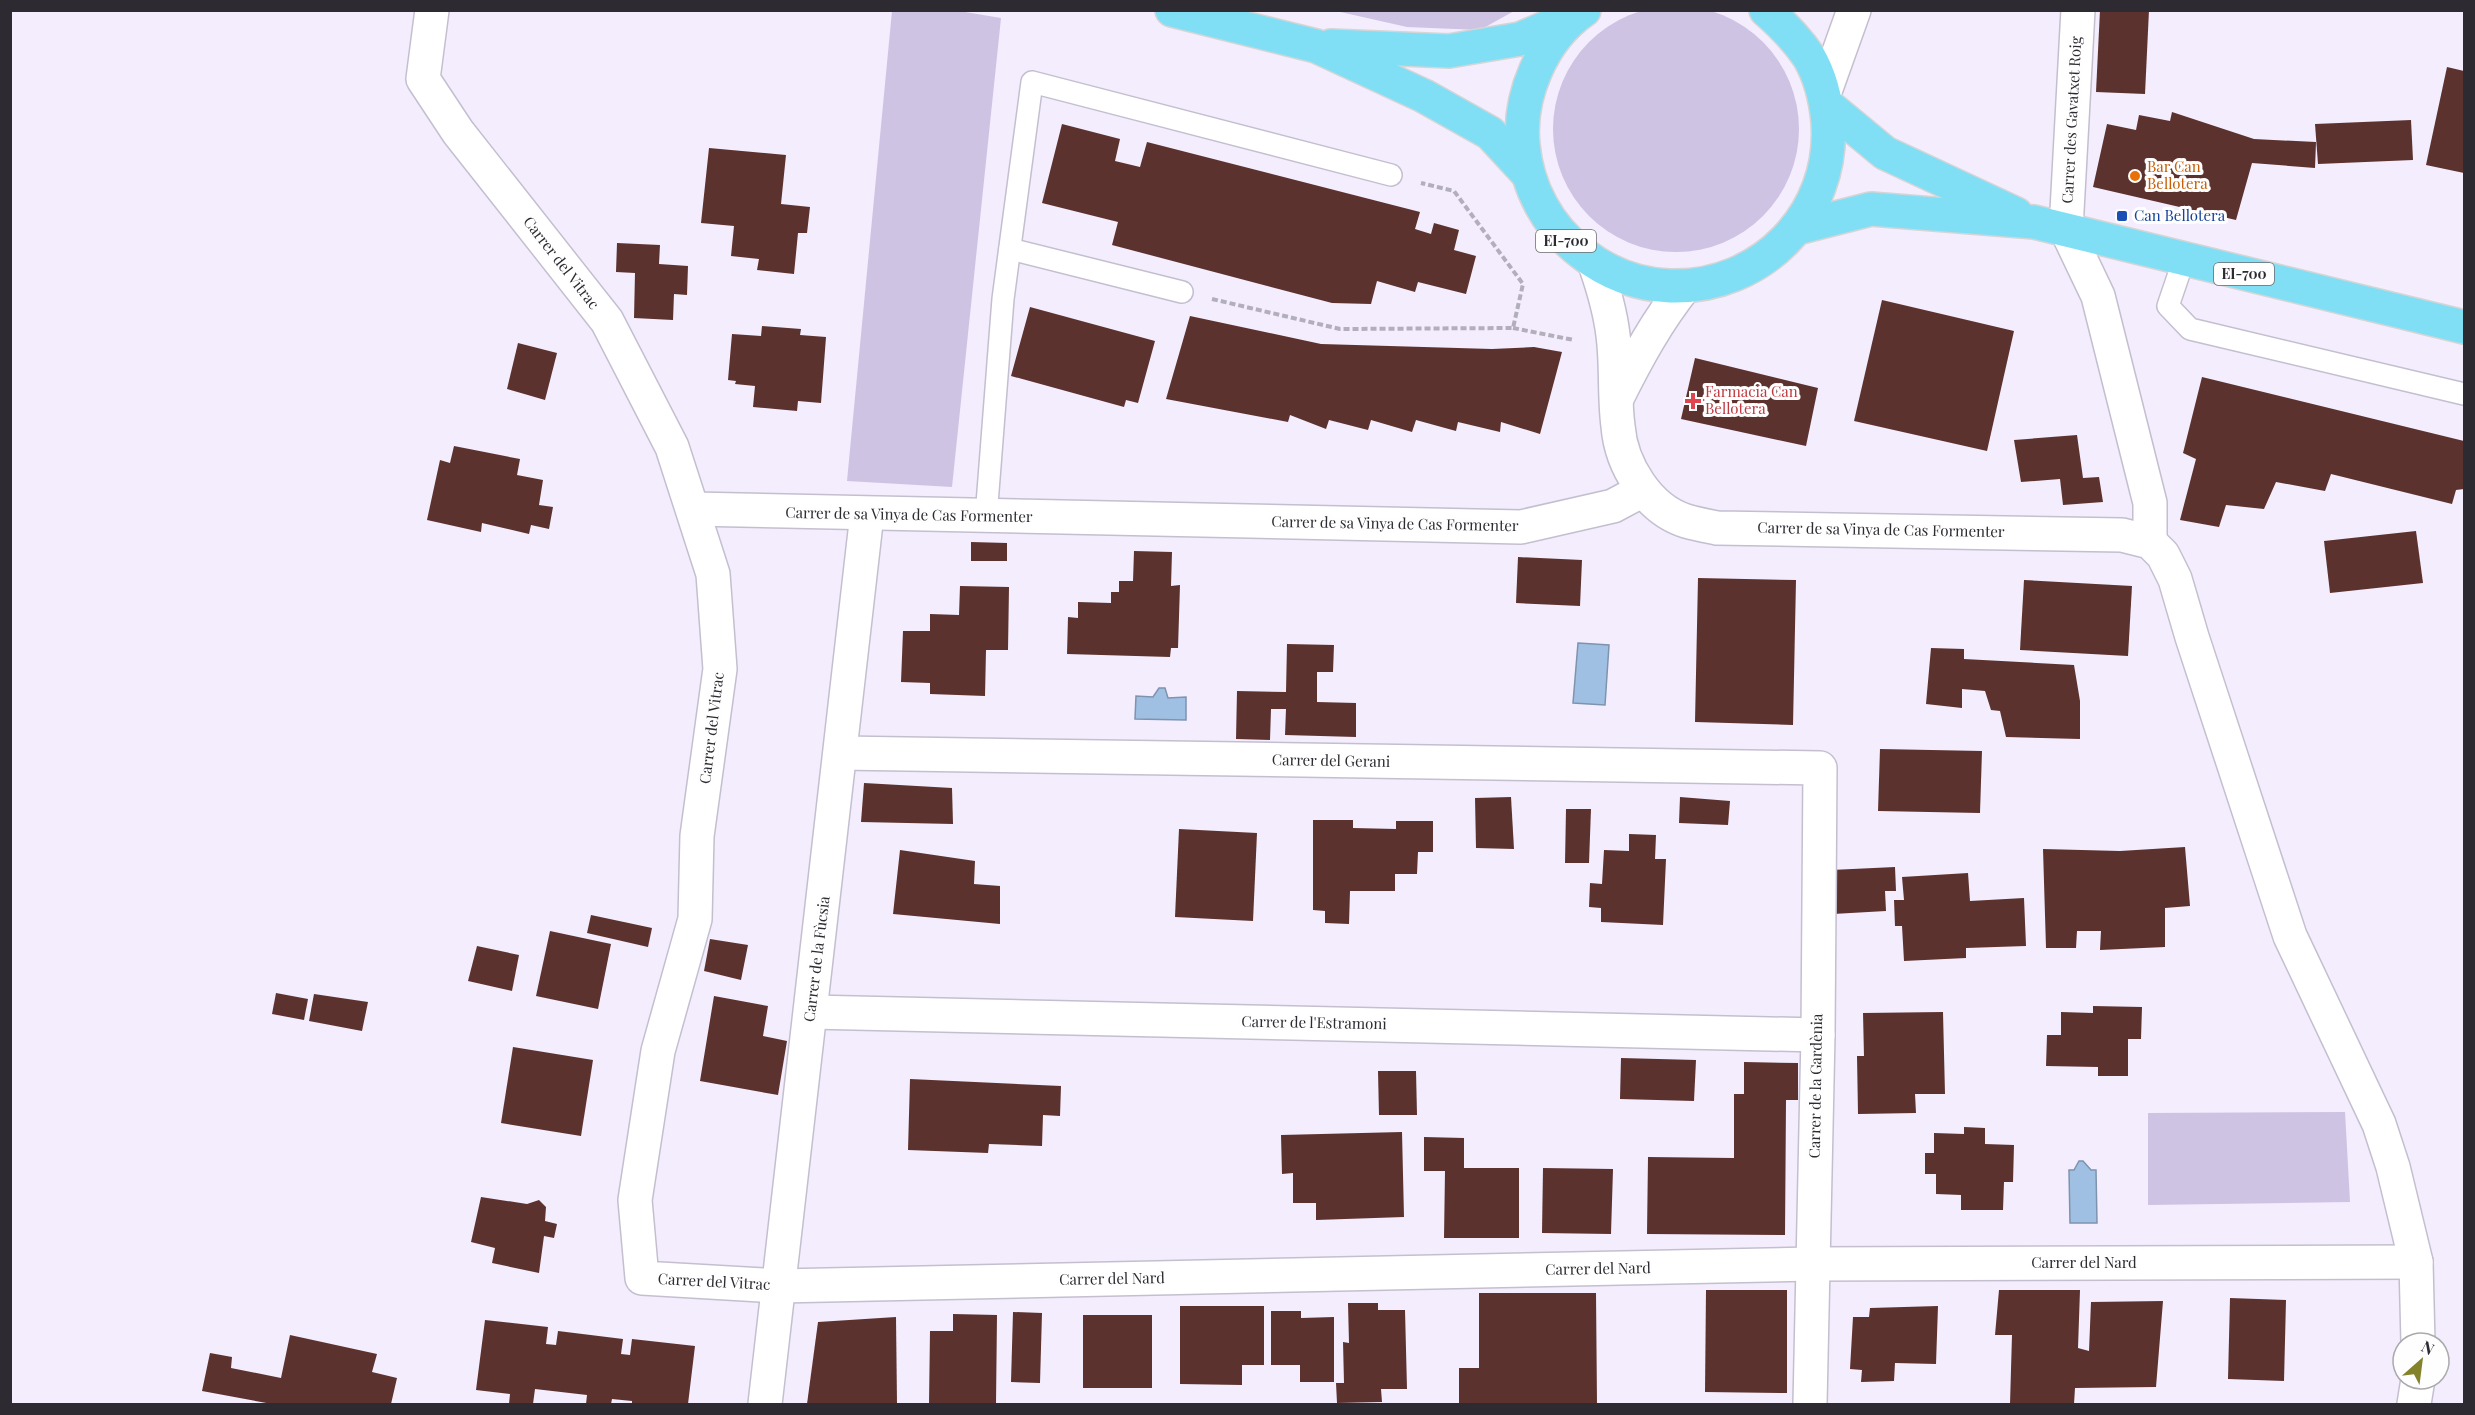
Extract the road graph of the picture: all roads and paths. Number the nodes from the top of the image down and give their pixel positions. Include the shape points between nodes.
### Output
1 (432, 10) edge
2 (1172, 10) edge
3 (1766, 10) edge
4 (1854, 10) edge
5 (2078, 10) edge
6 (1582, 11) edge
7 (1316, 46) junction
8 (1825, 99) junction
9 (1528, 174) junction
10 (1391, 175) joint
11 (2034, 222) junction
12 (1797, 228) junction
13 (2066, 230) junction
14 (1010, 249) junction
15 (2184, 259) junction
16 (1595, 264) junction
17 (1685, 286) junction
18 (1182, 292) joint
19 (2464, 327) edge
20 (1513, 328) junction
21 (1614, 346) junction
22 (2464, 394) edge
23 (1616, 399) junction
24 (1643, 490) junction
25 (693, 509) junction
26 (867, 514) junction
27 (986, 517) junction
28 (2150, 542) junction
29 (841, 753) junction
30 (1820, 768) joint
31 (811, 1012) junction
32 (1818, 1035) junction
33 (2416, 1262) junction
34 (1811, 1264) junction
35 (779, 1286) junction
36 (2418, 1331) edge
37 (765, 1404) edge
38 (1810, 1404) edge

1 - 25 street, Carrer del Vitrac via 423,79 458,132 607,321 672,447
2 - 7 main road, EI-700
3 - 8 main road, EI-700 via 1787,28 1810,58
4 - 8 street
5 - 13 street, Carrer des Gavatxet Roig
6 - 7 main road, EI-700 via 1520,39 1449,51
6 - 9 main road, EI-700 via 1542,57 1530,85 1523,114 1522,144
7 - 9 main road, EI-700 via 1424,96 1490,133
8 - 11 main road, EI-700 via 1884,153
8 - 12 main road, EI-700 via 1829,137 1825,170 1814,200
9 - 16 main road, EI-700 via 1542,210 1565,240
10 - 14 lane via 1032,82
10 - 20 path via 1454,191 1523,284
11 - 12 main road, EI-700 via 1871,209
11 - 13 main road, EI-700
12 - 17 main road, EI-700 via 1774,252 1748,270 1717,281
13 - 15 main road, EI-700
13 - 28 street via 2098,296 2150,503
14 - 18 lane
14 - 27 lane
15 - 19 main road, EI-700
15 - 22 lane via 2168,306 2190,329
16 - 17 main road, EI-700 via 1654,285
16 - 21 street via 1607,300
17 - 23 street via 1645,342
18 - 20 path via 1340,329
20 - 21 path
21 - 23 street
23 - 24 street via 1618,429 1629,465
24 - 27 street, Carrer de sa Vinya de Cas Formenter via 1613,506 1521,526
24 - 28 street, Carrer de sa Vinya de Cas Formenter via 1659,507 1685,521 1717,528 2077,533 2122,535
25 - 26 street, Carrer de sa Vinya de Cas Formenter
25 - 35 street, Carrer del Vitrac via 713,574 720,669 698,836 695,919 657,1051 635,1200 642,1278
26 - 27 street, Carrer de sa Vinya de Cas Formenter
26 - 29 street, Carrer de la Fùcsia
28 - 33 street via 2163,555 2175,579 2290,936 2379,1124
29 - 30 street, Carrer del Gerani
29 - 31 street, Carrer de la Fùcsia
30 - 32 street, Carrer de la Gardènia
31 - 32 street, Carrer de l'Estramoni
31 - 35 street, Carrer de la Fùcsia
32 - 34 street, Carrer de la Gardènia
33 - 34 street, Carrer del Nard
33 - 36 street
34 - 35 street, Carrer del Nard
34 - 38 street, Carrer de la Gardènia
35 - 37 street, Carrer de la Fùcsia

